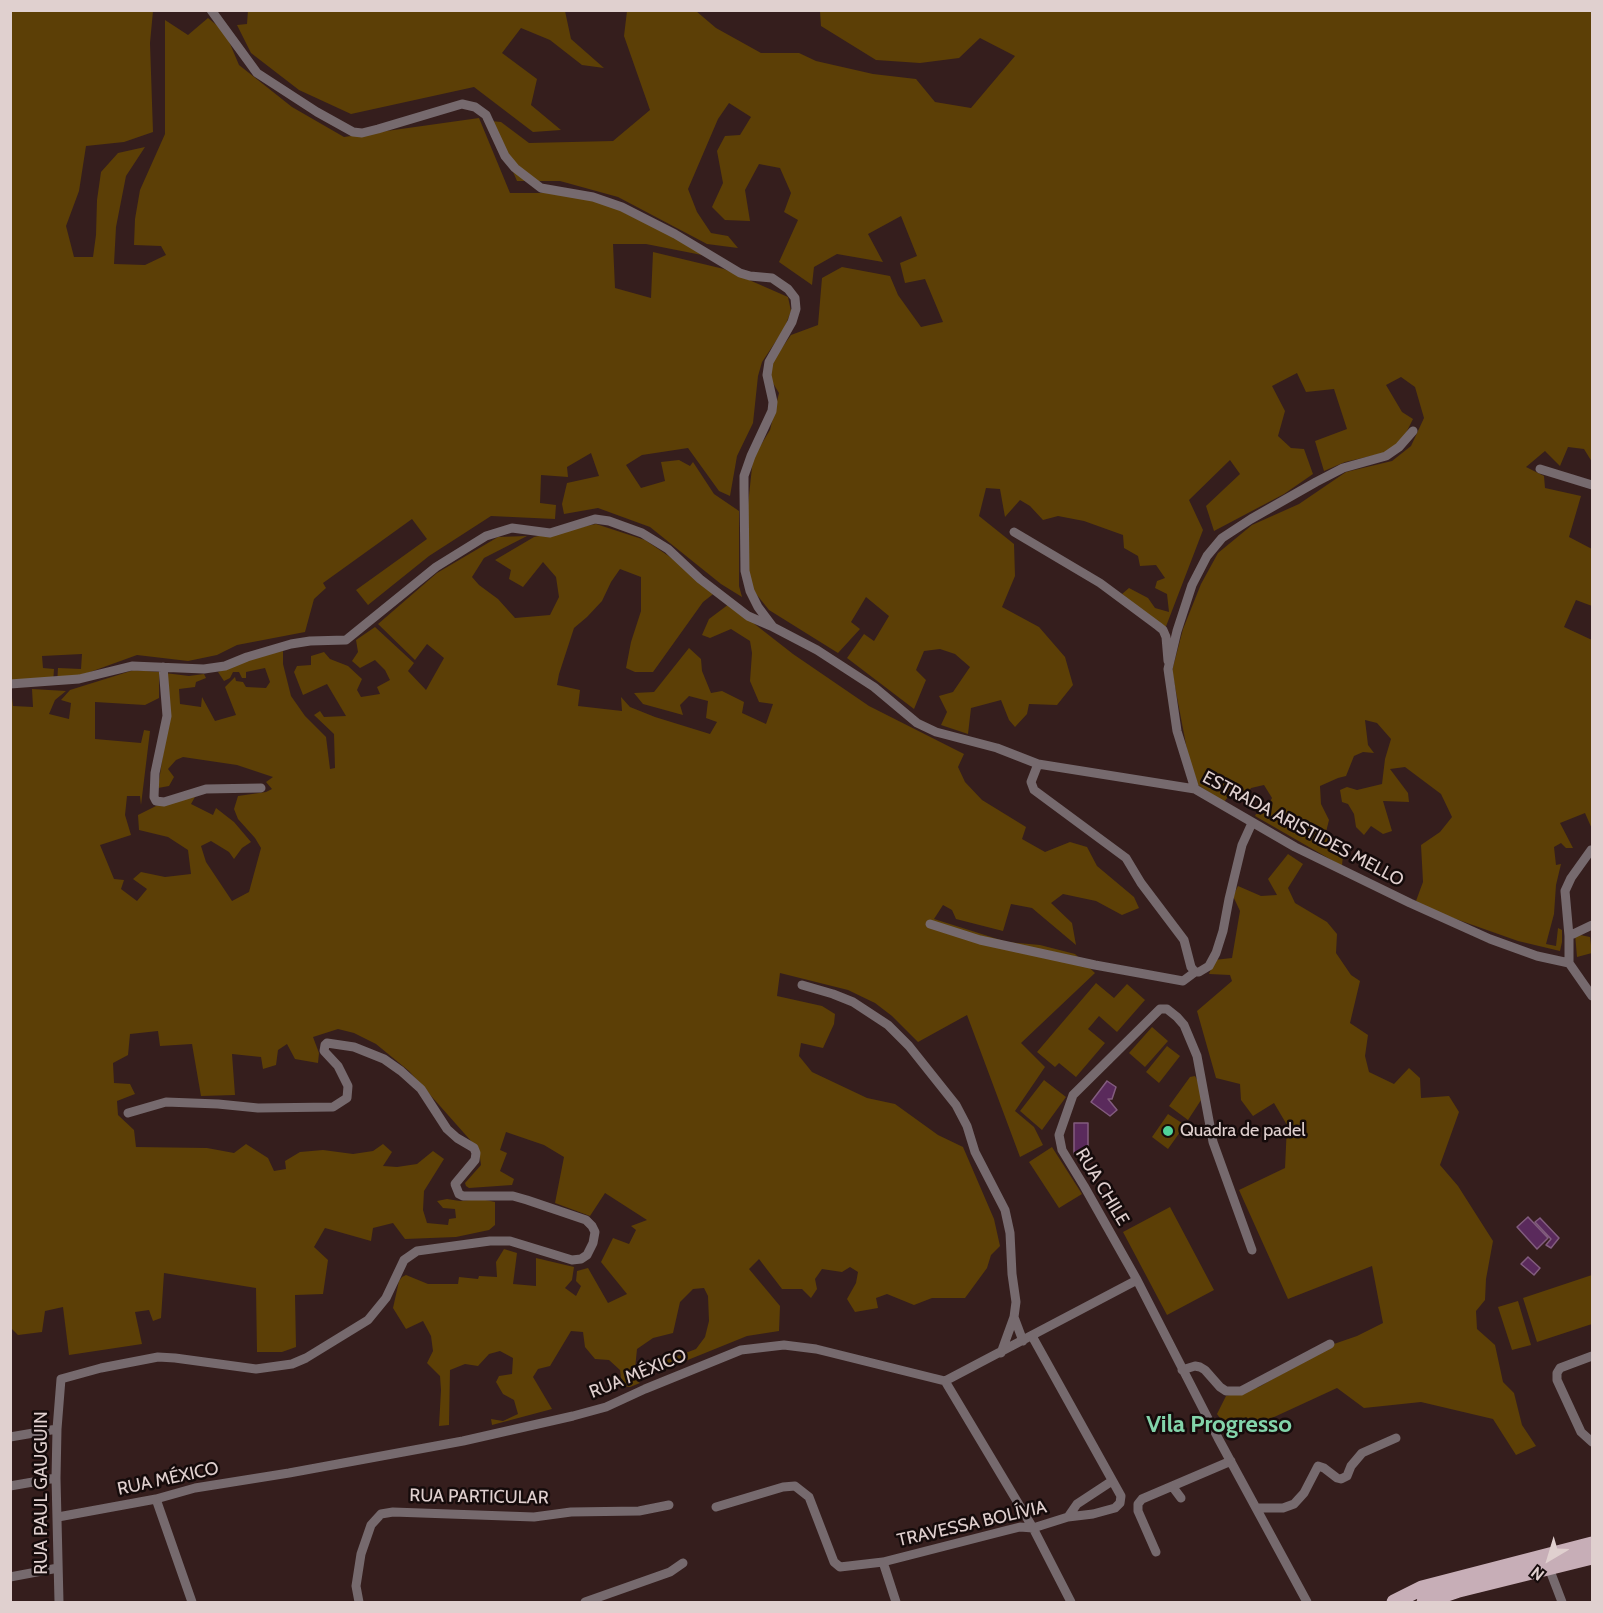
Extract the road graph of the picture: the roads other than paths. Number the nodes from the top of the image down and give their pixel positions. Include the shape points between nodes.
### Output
1 (211, 10) edge
2 (1413, 431) dead end
3 (1540, 469) dead end
4 (1593, 485) edge
5 (1014, 532) dead end
6 (773, 627) junction
7 (164, 667) junction
8 (1168, 669) junction
9 (10, 684) edge
10 (1038, 764) junction
11 (261, 788) dead end
12 (1195, 789) junction
13 (1252, 822) junction
14 (1591, 850) edge
15 (930, 924) dead end
16 (1593, 925) edge
17 (1569, 936) junction
18 (1569, 963) junction
19 (1195, 972) junction
20 (802, 985) dead end
21 (1593, 996) edge
22 (128, 1113) dead end
23 (1252, 1250) dead end
24 (1137, 1280) junction
25 (1014, 1317) junction
26 (1027, 1339) junction
27 (1330, 1344) dead end
28 (1001, 1353) junction
29 (1593, 1356) edge
30 (1182, 1370) junction
31 (945, 1381) junction
32 (57, 1429) junction
33 (10, 1437) edge
34 (1396, 1438) dead end
35 (1593, 1442) edge
36 (1231, 1461) junction
37 (56, 1478) junction
38 (1112, 1480) junction
39 (10, 1486) edge
40 (1172, 1486) junction
41 (1181, 1498) dead end
42 (156, 1499) junction
43 (669, 1505) dead end
44 (716, 1507) dead end
45 (1256, 1508) junction
46 (58, 1517) junction
47 (1068, 1517) junction
48 (1033, 1528) junction
49 (1593, 1544) edge
50 (1156, 1552) dead end
51 (1593, 1557) edge
52 (883, 1562) junction
53 (683, 1563) dead end
54 (58, 1568) junction
55 (1549, 1568) junction
56 (10, 1577) edge
57 (59, 1602) edge
58 (192, 1602) edge
59 (358, 1602) edge
60 (585, 1602) edge
61 (896, 1602) edge
62 (1071, 1602) edge
63 (1307, 1602) edge
64 (1394, 1602) edge
65 (1424, 1602) edge
66 (1562, 1602) edge

1 - 6 street, ESTRADA ARISTIDES MELLO via 257,72 353,132 378,129 462,104 475,107 486,115 505,156 541,188 593,197 622,207 740,273 772,278 788,290 795,298 796,309 769,362 772,411 744,476 746,571 750,591
2 - 8 street via 1386,456 1343,468 1222,538 1207,555 1192,585
3 - 4 street
5 - 8 street via 1100,583 1163,630
6 - 7 street via 748,616 668,549 642,533 596,519 550,533 512,528 486,536 436,567 346,640 291,644 225,666
6 - 10 street, ESTRADA ARISTIDES MELLO via 874,687 917,723
7 - 9 street via 132,666 79,679
7 - 11 street via 167,716 155,773 156,801 206,789
8 - 12 street via 1177,731
10 - 12 street, ESTRADA ARISTIDES MELLO
10 - 19 street via 1031,782 1034,790 1125,858 1184,940
12 - 13 street, ESTRADA ARISTIDES MELLO
13 - 18 street, ESTRADA ARISTIDES MELLO via 1490,939
13 - 19 street via 1242,845 1216,953 1209,966
14 - 17 street via 1565,891
15 - 19 street via 980,940 1183,981
16 - 17 street
17 - 18 street
18 - 21 street
20 - 25 street, TRAVESSA BOLÍVIA via 853,1002 888,1025 956,1105 1005,1210 1016,1302
22 - 32 street, RUA PAUL GAUGUIN via 165,1102 258,1108 333,1107 346,1098 348,1086 338,1066 324,1051 325,1045 354,1047 401,1071 421,1089 447,1129 474,1148 475,1161 455,1184 459,1194 513,1196 567,1212 592,1226 593,1243 587,1255 572,1260 510,1241 417,1251 404,1260 386,1298 368,1320 306,1359 256,1369 158,1357 65,1377 60,1383
23 - 24 street, RUA CHILE via 1213,1142 1197,1056 1184,1025 1167,1009 1160,1009 1073,1095 1059,1135 1062,1150
24 - 26 street
24 - 30 street, RUA CHILE
25 - 26 street, TRAVESSA BOLÍVIA
25 - 28 street, TRAVESSA BOLÍVIA
26 - 28 street
26 - 38 street, TRAVESSA BOLÍVIA
27 - 30 street via 1241,1391 1226,1391 1200,1367
28 - 31 street
29 - 35 street via 1560,1368 1557,1380 1581,1432
30 - 36 street, RUA CHILE
31 - 42 street, RUA MÉXICO via 816,1349 783,1345 741,1350 606,1407 573,1416 365,1460 195,1488
31 - 48 street
32 - 33 street
32 - 37 street, RUA PAUL GAUGUIN
34 - 45 street via 1362,1453 1341,1479 1318,1466 1294,1504
36 - 40 street
36 - 45 street, RUA CHILE
37 - 39 street
37 - 46 street, RUA PAUL GAUGUIN
38 - 47 street, TRAVESSA BOLÍVIA via 1077,1504
38 - 47 street, TRAVESSA BOLÍVIA via 1121,1496 1115,1508
40 - 41 street
40 - 50 street via 1138,1504 1143,1527
42 - 46 street, RUA MÉXICO
42 - 58 street
43 - 59 street, RUA PARTICULAR via 639,1511 534,1517 393,1512 381,1515 371,1525 361,1554
44 - 52 street, TRAVESSA BOLÍVIA via 795,1486 809,1497 834,1562 840,1567 851,1567
45 - 63 street, RUA CHILE
46 - 54 street, RUA PAUL GAUGUIN
47 - 48 street, TRAVESSA BOLÍVIA
48 - 52 street, TRAVESSA BOLÍVIA via 1020,1527
48 - 62 street
49 - 64 main road via 1422,1588
51 - 55 main road
52 - 61 street, TRAVESSA BOLÍVIA
53 - 60 street via 670,1572
54 - 56 street
54 - 57 street, RUA PAUL GAUGUIN
55 - 65 main road
55 - 66 street

